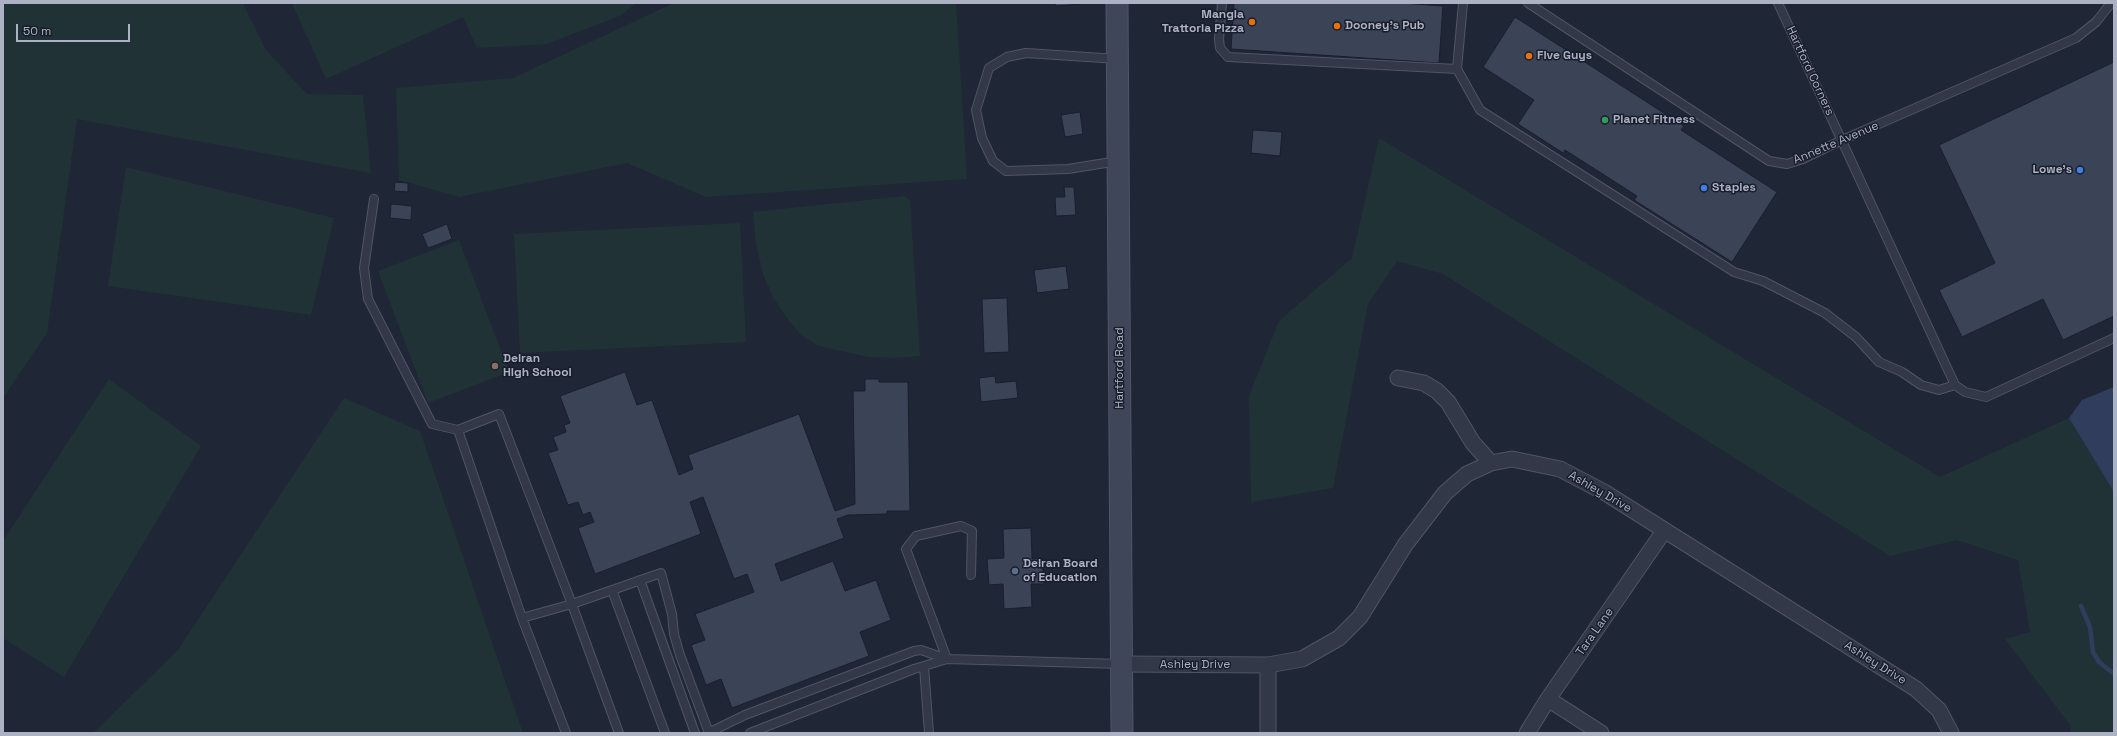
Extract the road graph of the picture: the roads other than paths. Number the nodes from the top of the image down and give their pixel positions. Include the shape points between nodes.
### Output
1 (1118, 3) edge
2 (1222, 3) edge
3 (1463, 3) edge
4 (1528, 3) edge
5 (1778, 3) edge
6 (2111, 3) edge
7 (1118, 60) junction
8 (1457, 69) junction
9 (1842, 140) junction
10 (1120, 161) junction
11 (374, 199) dead end
12 (2114, 338) edge
13 (1398, 378) dead end
14 (1955, 384) junction
15 (458, 430) junction
16 (1491, 463) junction
17 (1664, 531) junction
18 (971, 575) dead end
19 (640, 580) junction
20 (612, 590) junction
21 (572, 604) junction
22 (522, 618) junction
23 (947, 659) junction
24 (1122, 664) junction
25 (1268, 665) junction
26 (924, 667) junction
27 (1548, 699) junction
28 (566, 733) edge
29 (619, 733) edge
30 (665, 733) edge
31 (695, 733) edge
32 (708, 733) edge
33 (750, 733) edge
34 (929, 733) edge
35 (1122, 733) edge
36 (1268, 733) edge
37 (1527, 733) edge
38 (1602, 733) edge
39 (1951, 733) edge

1 - 7 main road, Hartford Road
2 - 8 lane via 1219,39 1220,48 1228,57
3 - 8 lane
4 - 9 lane, Annette Avenue via 1769,161 1787,164
5 - 9 lane, Hartford Corners
6 - 9 lane, Annette Avenue via 2096,22 2076,38
7 - 10 main road, Hartford Road
7 - 10 lane via 1026,53 1007,57 989,68 976,110 982,138 993,160 1006,170 1068,169
8 - 14 lane via 1480,110 1734,272 1763,281 1825,313 1856,337 1879,362 1902,372 1921,385 1939,390
9 - 14 lane, Hartford Corners
10 - 24 main road, Hartford Road
11 - 15 lane via 364,268 368,299 432,424
12 - 14 lane via 1986,397 1965,392
13 - 16 street via 1424,383 1437,391 1448,402 1473,442
15 - 21 lane via 499,414
15 - 22 lane
16 - 17 street, Ashley Drive via 1512,459 1560,469 1604,492
16 - 25 street, Ashley Drive via 1467,474 1446,493 1405,545 1360,617 1339,638 1302,659
17 - 27 street, Tara Lane
17 - 39 street, Ashley Drive via 1916,689 1939,710
18 - 23 lane via 972,531 961,526 916,536 906,549
19 - 20 lane
19 - 31 lane
19 - 32 lane via 661,573 678,648
20 - 21 lane
20 - 30 lane
21 - 22 lane
21 - 29 lane
22 - 28 lane
23 - 24 lane
23 - 26 lane
23 - 32 lane via 922,650 914,651 745,715
24 - 25 street, Ashley Drive
24 - 35 main road, Hartford Road
25 - 36 street
26 - 33 lane via 914,668
26 - 34 lane
27 - 37 street, Tara Lane
27 - 38 street

